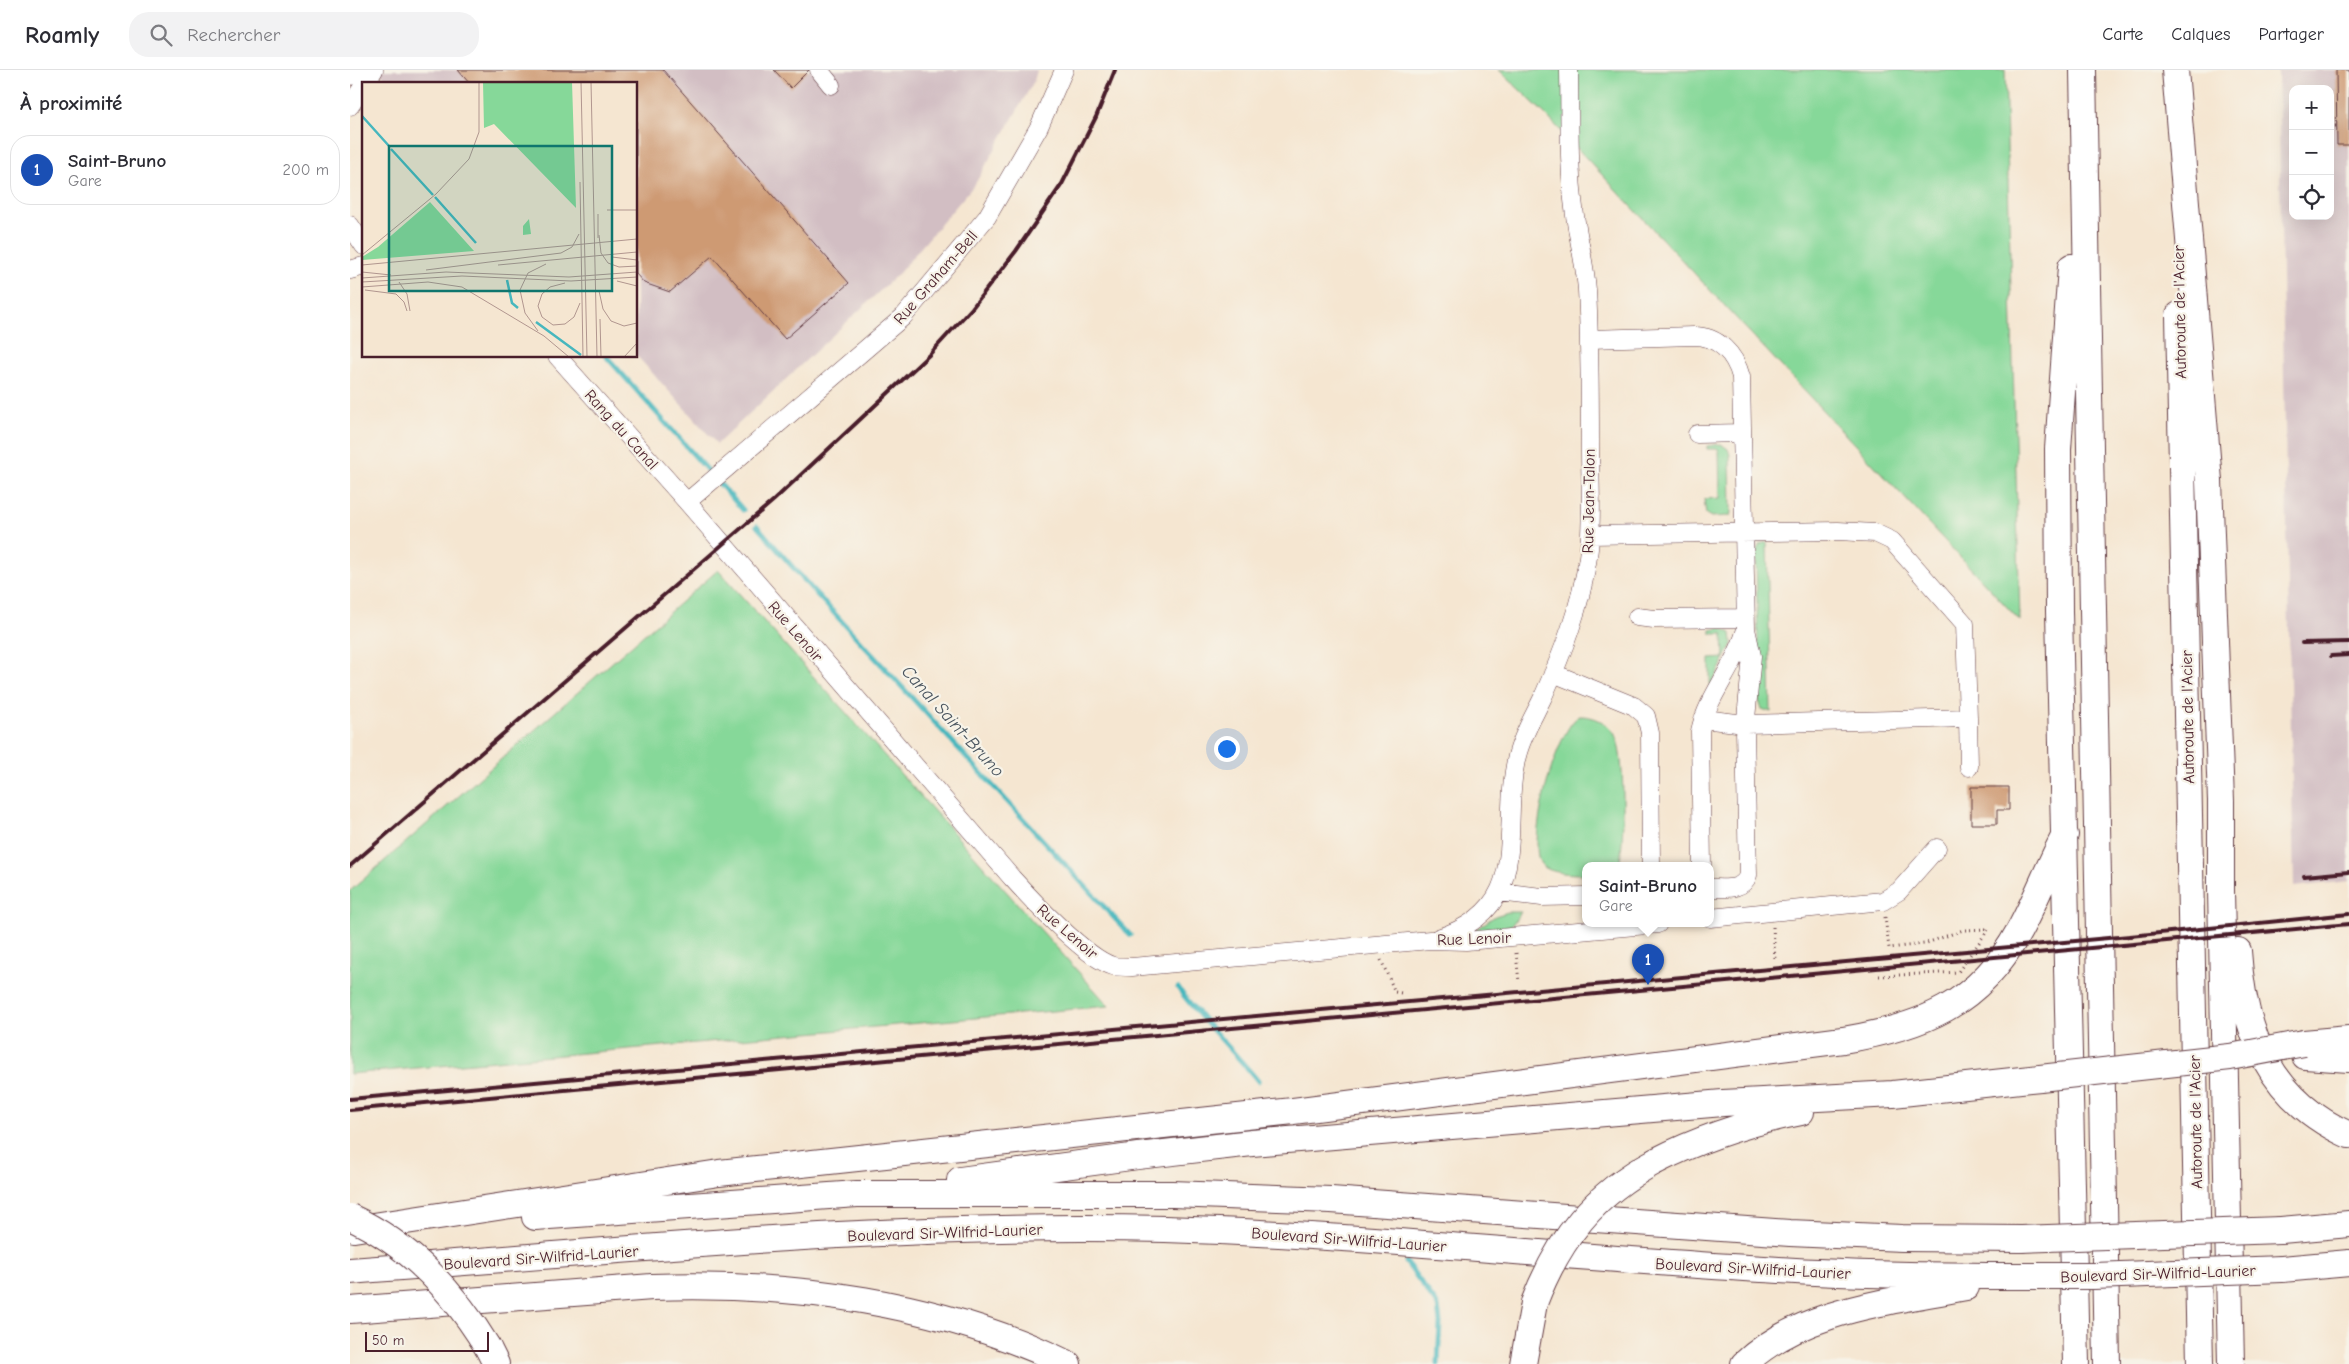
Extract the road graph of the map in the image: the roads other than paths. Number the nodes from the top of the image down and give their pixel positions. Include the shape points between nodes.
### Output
1 (360, 70) edge
2 (374, 70) edge
3 (819, 70) edge
4 (1064, 70) edge
5 (1569, 70) edge
6 (2174, 70) edge
7 (350, 76) edge
8 (2083, 81) edge
9 (365, 82) edge
10 (831, 85) dead end
11 (362, 87) edge
12 (350, 106) edge
13 (350, 225) edge
14 (362, 244) edge
15 (1589, 339) junction
16 (559, 358) edge
17 (1742, 433) junction
18 (1697, 434) dead end
19 (687, 502) junction
20 (1744, 532) junction
21 (1590, 535) junction
22 (1637, 618) dead end
23 (1746, 623) junction
24 (1553, 673) junction
25 (1968, 718) junction
26 (1703, 719) junction
27 (1745, 724) junction
28 (1969, 767) dead end
29 (2221, 801) junction
30 (2065, 835) junction
31 (1937, 848) dead end
32 (1651, 862) edge
33 (1702, 862) edge
34 (1714, 888) edge
35 (1499, 892) junction
36 (1582, 896) edge
37 (1714, 918) edge
38 (1625, 927) edge
39 (1430, 940) junction
40 (2349, 1039) edge
41 (2304, 1050) junction
42 (2349, 1059) edge
43 (1893, 1094) junction
44 (2349, 1135) edge
45 (857, 1194) junction
46 (350, 1217) edge
47 (2349, 1224) edge
48 (350, 1230) edge
49 (2349, 1263) edge
50 (2322, 1266) junction
51 (2349, 1269) edge
52 (350, 1271) edge
53 (2023, 1276) junction
54 (350, 1310) edge
55 (492, 1356) edge
56 (1068, 1364) edge
57 (1523, 1364) edge
58 (1744, 1364) edge
59 (2076, 1364) edge
60 (2107, 1364) edge
61 (2200, 1364) edge
62 (2231, 1364) edge

1 - 7 street
2 - 9 street
3 - 10 street
4 - 19 street, Rue Graham-Bell via 1039,127 986,217 903,317
5 - 15 street, Rue Jean-Talon via 1571,174 1587,288
6 - 29 highway via 2209,481
6 - 61 highway, Autoroute de l'Acier
8 - 30 highway via 2058,449
8 - 60 highway
11 - 12 street
13 - 14 street
15 - 17 street via 1701,336 1719,343 1732,356 1739,371
15 - 21 street, Rue Jean-Talon
16 - 19 street, Rang du Canal
17 - 18 street
17 - 20 street
19 - 39 street, Rue Lenoir via 1012,878 1096,957 1112,965 1132,967
20 - 21 street
20 - 23 street
20 - 25 street via 1865,532 1883,535 1892,541 1966,624
21 - 24 street, Rue Jean-Talon via 1581,593 1567,641
22 - 23 street
23 - 26 street via 1738,652
23 - 27 street via 1752,656
24 - 32 street via 1634,706 1646,716 1650,733
24 - 35 street, Rue Jean-Talon via 1517,755 1511,795 1509,859
25 - 27 street
25 - 28 street
26 - 27 street
26 - 33 street via 1700,742
27 - 34 street via 1748,875 1740,886
29 - 44 highway via 2240,978 2254,1037 2272,1072 2288,1092 2312,1114
29 - 62 highway
30 - 48 highway via 2020,931 1990,973 1950,1008 1892,1031 1339,1106 719,1173
30 - 59 highway
31 - 37 street via 1894,895 1876,902
35 - 36 street via 1542,897
35 - 39 street, Rue Jean-Talon via 1477,917 1453,932
38 - 39 street, Rue Lenoir via 1461,942
40 - 41 highway
41 - 42 highway
41 - 43 highway, bridge
43 - 45 highway via 1723,1103 1252,1143
43 - 57 highway, bridge via 1743,1125 1708,1136 1656,1161 1618,1185 1578,1222 1556,1254 1534,1303
45 - 47 highway, bridge via 1264,1197 1403,1204 1771,1232 1912,1238 2022,1239 2281,1230
45 - 48 highway
46 - 55 highway, bridge via 392,1240 427,1270 459,1305
49 - 50 highway, Boulevard Sir-Wilfrid-Laurier
50 - 51 highway
50 - 53 highway, Boulevard Sir-Wilfrid-Laurier, bridge
52 - 53 highway, Boulevard Sir-Wilfrid-Laurier via 866,1234 1125,1228 1329,1236 1779,1270
53 - 58 highway via 1840,1313 1776,1340
54 - 56 highway via 632,1288 774,1288 845,1298 939,1318 1001,1335

